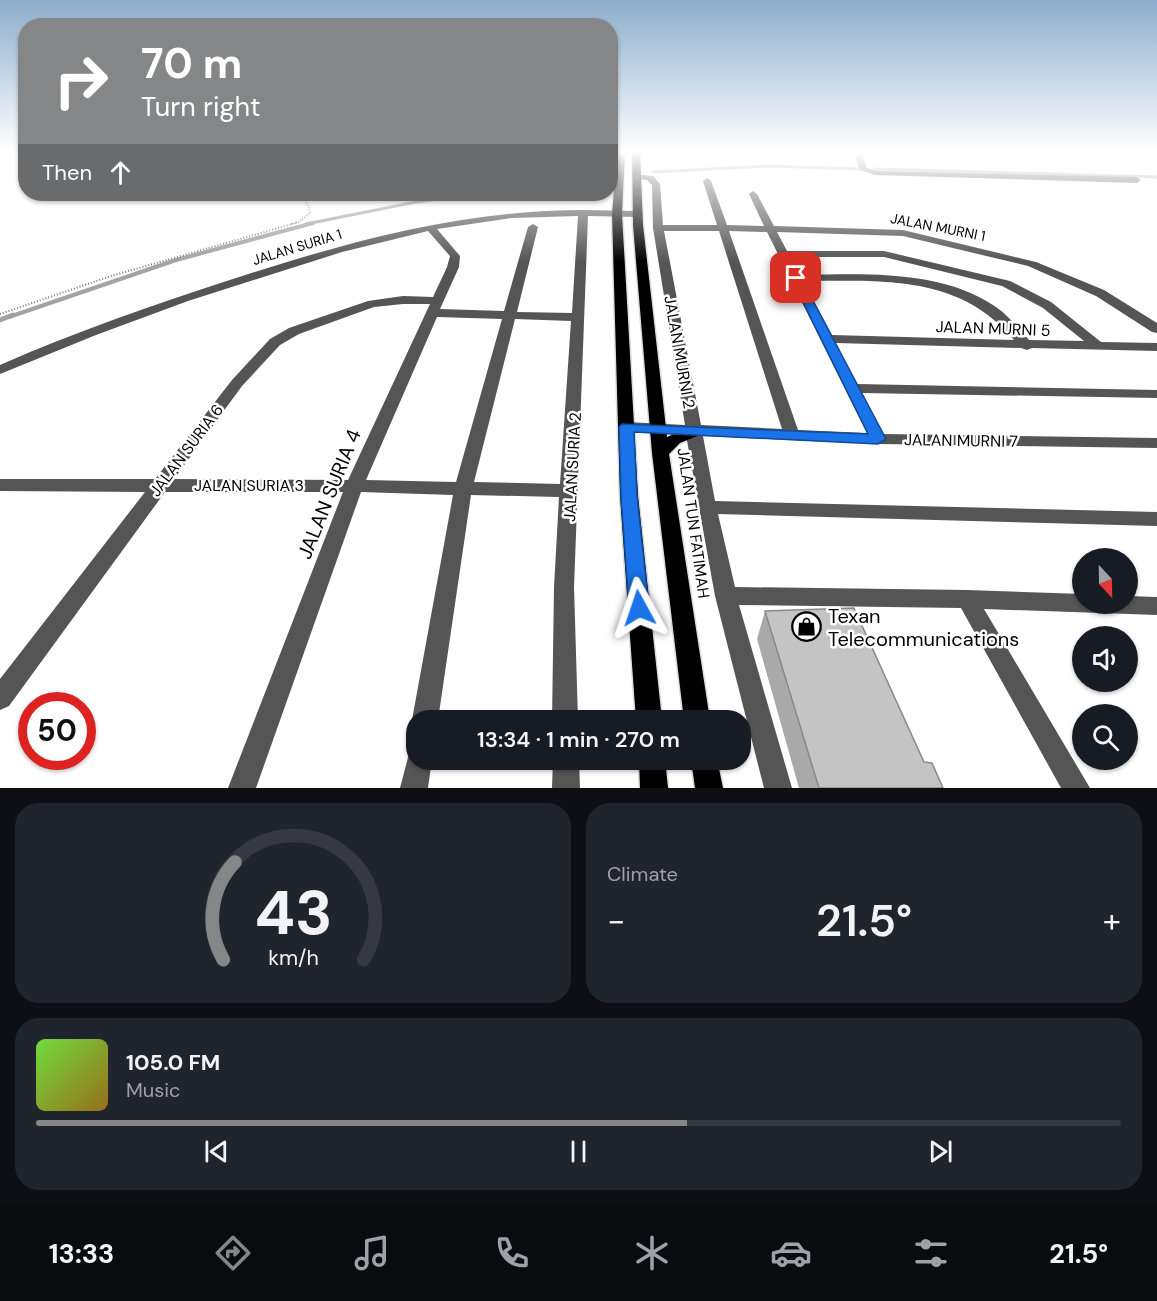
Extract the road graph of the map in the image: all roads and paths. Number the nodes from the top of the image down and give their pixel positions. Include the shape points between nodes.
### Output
1 (636, 189) edge
2 (656, 189) edge
3 (710, 189) edge
4 (753, 194) dead end
5 (305, 201) edge
6 (617, 201) edge
7 (583, 214) junction
8 (617, 214) junction
9 (638, 214) junction
10 (533, 227) dead end
11 (430, 228) junction
12 (658, 228) junction
13 (724, 229) junction
14 (771, 229) junction
15 (784, 254) junction
16 (796, 278) junction
17 (436, 307) junction
18 (0, 314) edge
19 (509, 316) junction
20 (578, 317) junction
21 (1157, 329) edge
22 (827, 339) junction
23 (1027, 346) junction
24 (1099, 346) junction
25 (1157, 347) edge
26 (0, 370) edge
27 (852, 388) junction
28 (1157, 394) edge
29 (627, 427) junction
30 (658, 428) junction
31 (694, 431) junction
32 (792, 435) junction
33 (878, 439) junction
34 (1157, 443) edge
35 (660, 453) junction
36 (0, 484) edge
37 (160, 485) junction
38 (354, 486) junction
39 (463, 489) junction
40 (569, 491) junction
41 (707, 507) junction
42 (1157, 519) edge
43 (726, 596) junction
44 (967, 599) junction
45 (1157, 606) edge
46 (3, 689) edge
47 (427, 710) edge
48 (565, 710) edge
49 (647, 710) edge
50 (696, 710) edge
51 (417, 770) edge
52 (566, 770) edge
53 (653, 770) edge
54 (706, 770) edge
55 (242, 788) edge
56 (414, 788) edge
57 (566, 788) edge
58 (654, 788) edge
59 (709, 788) edge
60 (778, 788) edge
61 (1076, 788) edge

1 - 9 main road, JALAN TUN FATIMAH
2 - 12 street, JALAN MURNI 2
3 - 13 street
4 - 14 street
5 - 18 path via 310,213 299,222 111,276
6 - 8 main road
7 - 8 street, JALAN SURIA 1
7 - 11 street, JALAN SURIA 1 via 496,217
7 - 20 street, JALAN SURIA 2
8 - 9 street, JALAN SURIA 1
8 - 29 main road
9 - 30 main road, JALAN TUN FATIMAH
10 - 19 street
11 - 17 street, JALAN SURIA 4 via 455,256
11 - 26 street, JALAN SURIA 1 via 372,240 181,299
12 - 13 street, JALAN MURNI 1
12 - 31 street, JALAN MURNI 2
13 - 14 street, JALAN MURNI 1
13 - 32 street
14 - 15 street
14 - 21 street, JALAN MURNI 1 via 889,231 1011,258 1100,293
15 - 16 street
15 - 24 street via 884,254 1006,283 1047,305
16 - 22 street
16 - 23 street via 890,279 946,289 990,308
17 - 19 street, JALAN SURIA 6
17 - 37 street, JALAN SURIA 6 via 403,300 372,304 294,331 275,342 237,383
17 - 38 street, JALAN SURIA 4
19 - 20 street, JALAN SURIA 6
19 - 39 street
20 - 40 street, JALAN SURIA 2
22 - 23 street, JALAN MURNI 5
22 - 27 street
23 - 24 street, JALAN MURNI 5
24 - 25 street, JALAN MURNI 5
27 - 28 street
27 - 33 street
29 - 30 street, JALAN MURNI 7
29 - 49 main road
30 - 31 street, JALAN MURNI 7
30 - 35 main road, JALAN TUN FATIMAH
31 - 32 street, JALAN MURNI 7
31 - 35 main road via 674,439
31 - 41 street, JALAN MURNI 2
32 - 33 street, JALAN MURNI 7
33 - 34 street, JALAN MURNI 7
35 - 50 main road, JALAN TUN FATIMAH
36 - 37 street, JALAN SURIA 3
37 - 38 street, JALAN SURIA 3
37 - 46 street, JALAN SURIA 6
38 - 39 street, JALAN SURIA 3
38 - 55 street, JALAN SURIA 4
39 - 40 street, JALAN SURIA 3
39 - 47 street
40 - 48 street, JALAN SURIA 2 via 564,587
41 - 42 street
41 - 43 street, JALAN MURNI 2
43 - 44 street via 845,607
43 - 60 street, JALAN MURNI 2
44 - 45 street
44 - 61 street
51 - 56 street
52 - 57 street
53 - 58 main road
54 - 59 main road

